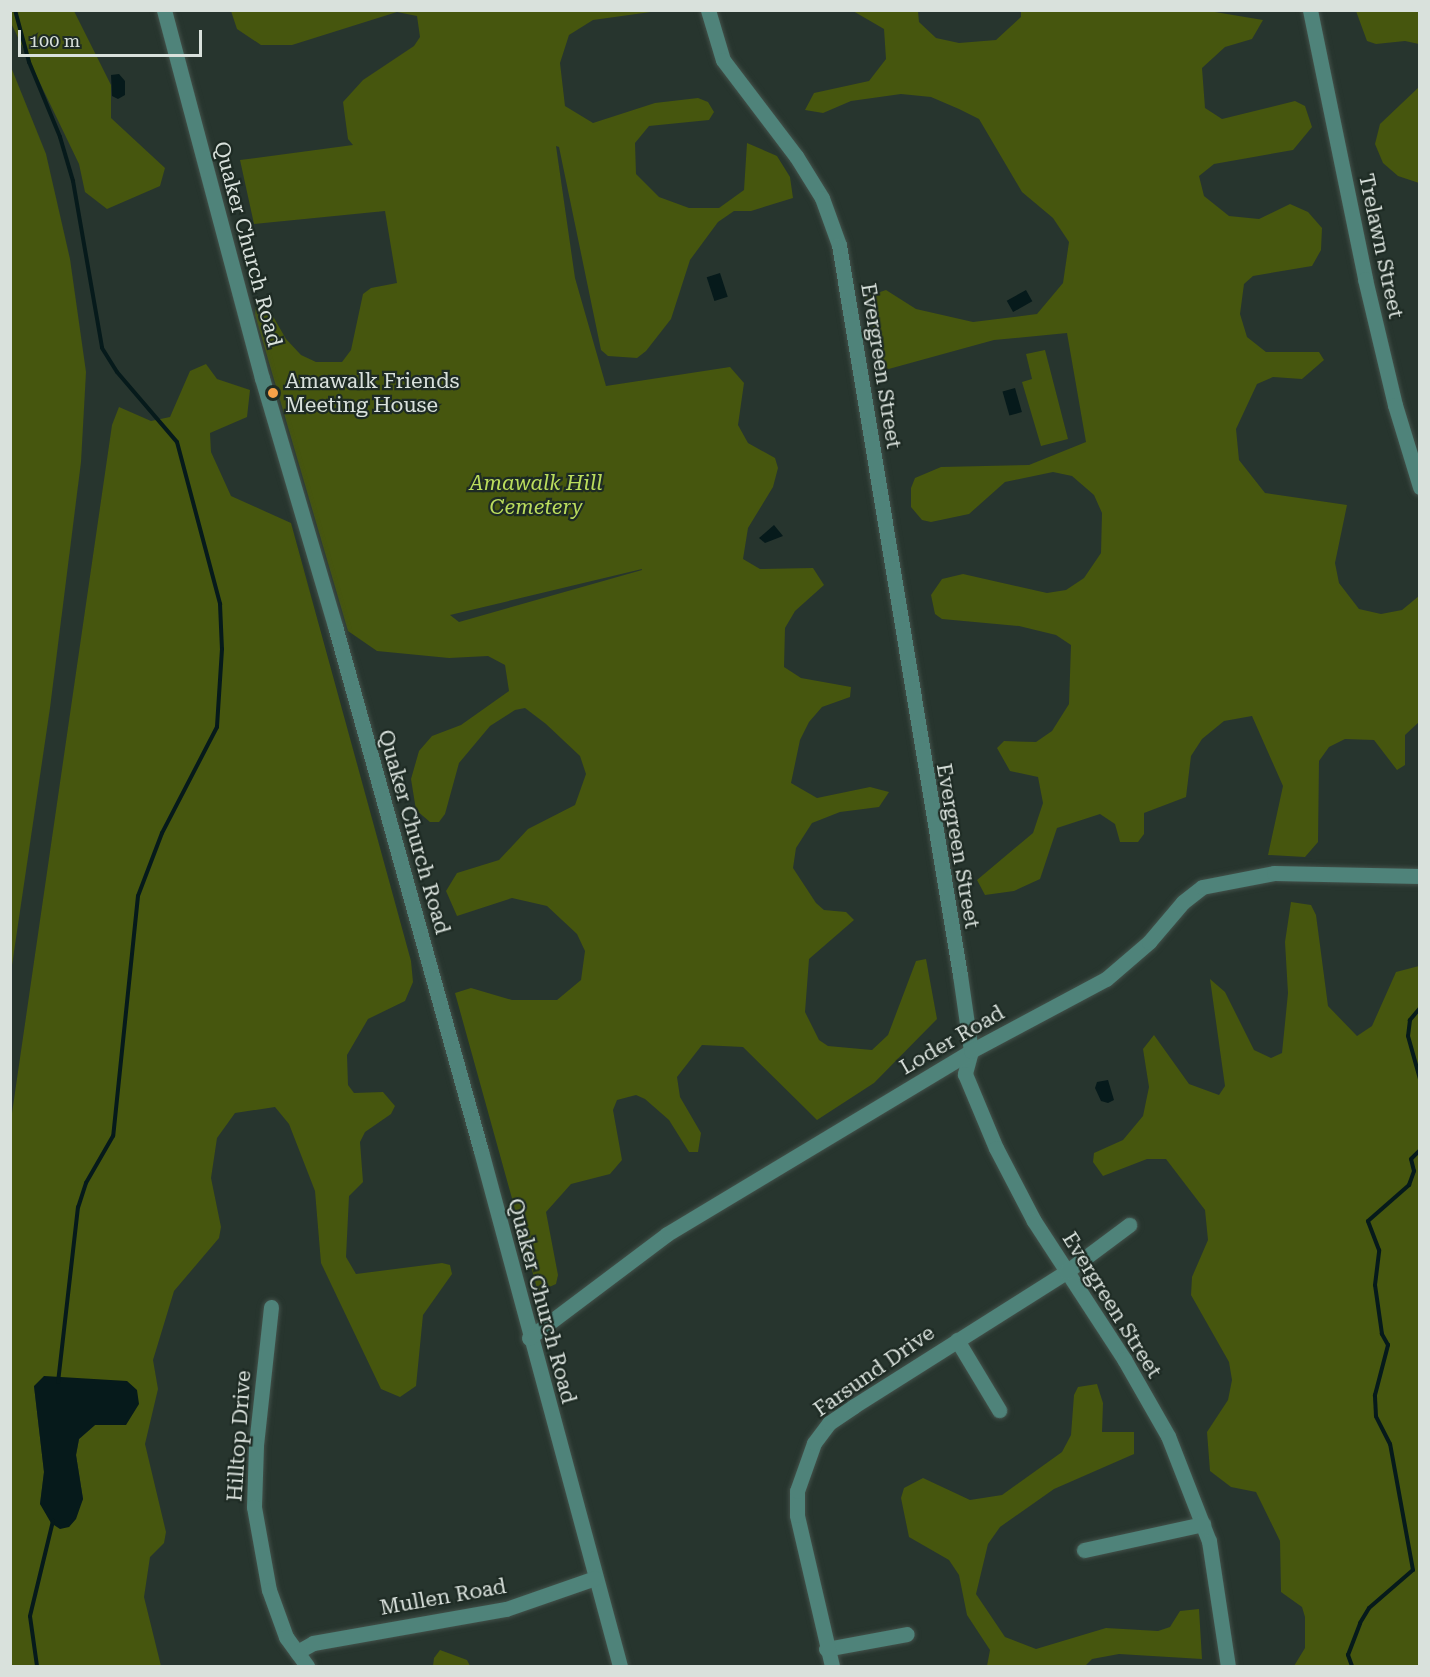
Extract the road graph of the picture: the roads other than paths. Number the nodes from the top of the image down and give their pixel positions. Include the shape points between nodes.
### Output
1 (164, 10) edge
2 (708, 10) edge
3 (1310, 10) edge
4 (1419, 487) edge
5 (1419, 876) edge
6 (971, 1051) junction
7 (1130, 1225) dead end
8 (1066, 1272) junction
9 (272, 1307) dead end
10 (529, 1338) junction
11 (957, 1340) junction
12 (999, 1410) dead end
13 (1203, 1524) junction
14 (1084, 1550) dead end
15 (595, 1578) junction
16 (908, 1634) dead end
17 (826, 1649) junction
18 (297, 1652) junction
19 (306, 1666) edge
20 (620, 1666) edge
21 (832, 1666) edge
22 (1228, 1666) edge

1 - 10 street, Quaker Church Road via 261,378 335,626
2 - 6 street, Evergreen Street via 723,60 796,156 822,198 839,244
3 - 4 street, Trelawn Street via 1365,279
5 - 6 street, Loder Road via 1274,873 1202,887 1120,969
6 - 8 street, Evergreen Street via 965,1074 996,1148
6 - 10 street, Loder Road via 667,1234
7 - 8 street, Farsund Drive
8 - 11 street, Farsund Drive
8 - 13 street, Evergreen Street via 1124,1359 1168,1437
9 - 18 street, Hilltop Drive via 256,1446 254,1507 269,1590 286,1637
10 - 15 street, Quaker Church Road
11 - 12 street
11 - 17 street, Farsund Drive via 830,1423 814,1443 803,1467 797,1515
13 - 14 street
13 - 22 street, Evergreen Street via 1223,1619
15 - 18 street, Mullen Road via 506,1609 324,1640
15 - 20 street, Quaker Church Road
16 - 17 street
17 - 21 street, Farsund Drive
18 - 19 street, Hilltop Drive

